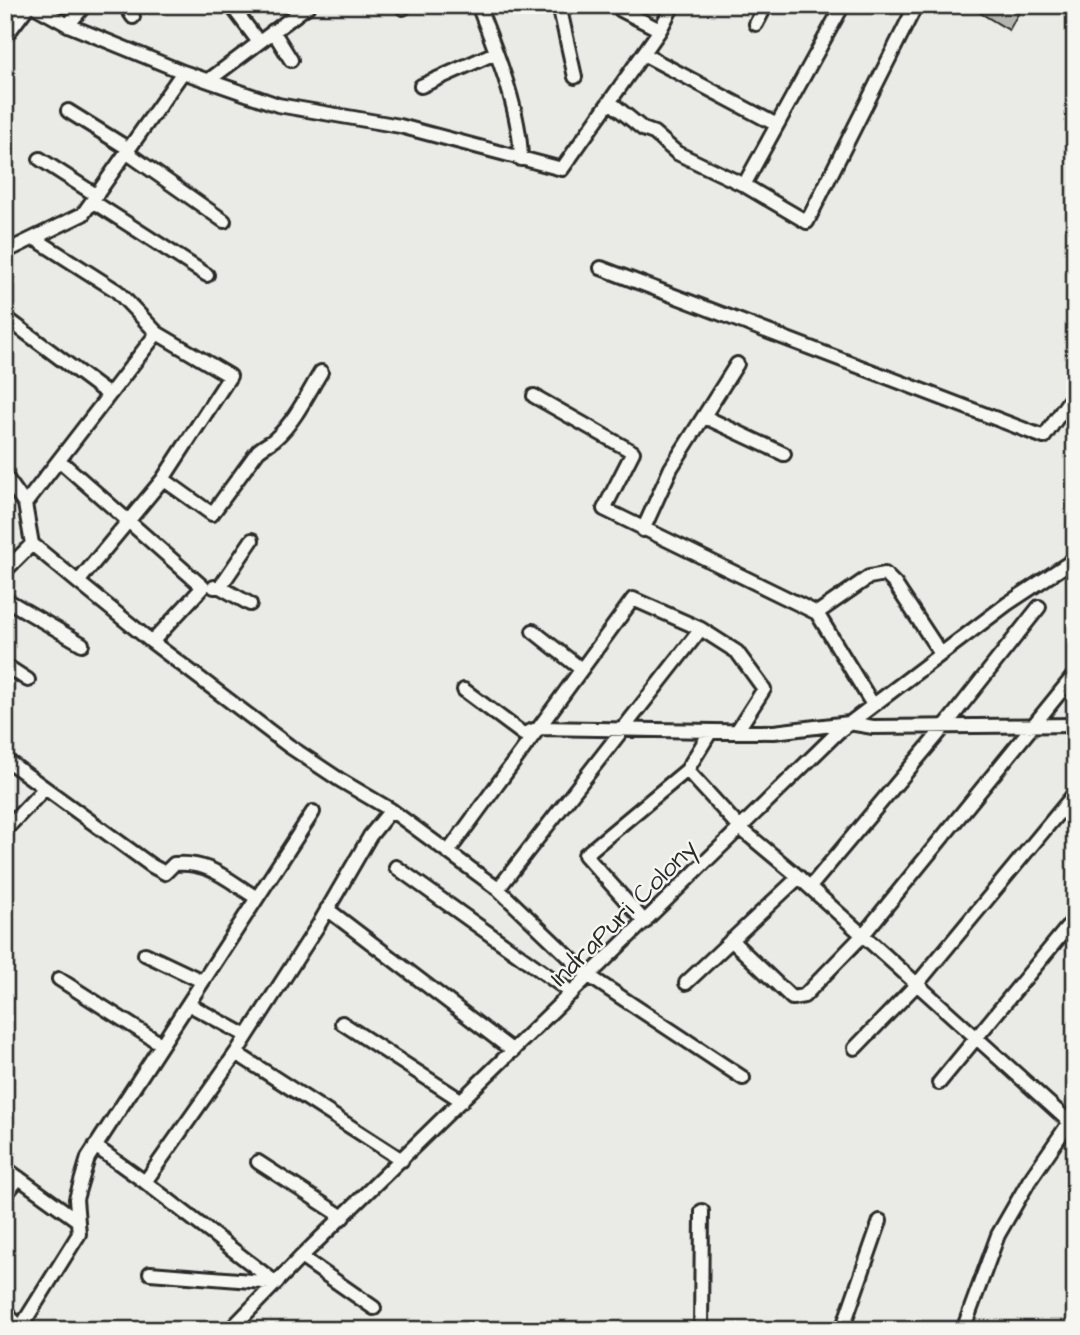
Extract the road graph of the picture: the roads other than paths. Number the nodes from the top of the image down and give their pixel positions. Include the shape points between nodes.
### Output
1 (31, 5) edge
2 (85, 5) edge
3 (125, 5) edge
4 (232, 5) edge
5 (309, 5) edge
6 (478, 5) edge
7 (559, 5) edge
8 (673, 5) edge
9 (766, 5) edge
10 (843, 5) edge
11 (916, 5) edge
12 (619, 7) edge
13 (133, 17) dead end
14 (756, 24) dead end
15 (68, 25) junction
16 (660, 30) junction
17 (273, 31) junction
18 (5, 37) edge
19 (258, 41) junction
20 (495, 53) junction
21 (643, 54) junction
22 (291, 60) dead end
23 (183, 72) junction
24 (575, 77) dead end
25 (209, 80) junction
26 (421, 86) dead end
27 (610, 102) junction
28 (68, 111) dead end
29 (777, 125) junction
30 (127, 150) junction
31 (40, 159) dead end
32 (521, 159) junction
33 (744, 185) junction
34 (94, 198) junction
35 (224, 221) dead end
36 (34, 238) junction
37 (5, 252) edge
38 (601, 268) dead end
39 (207, 275) dead end
40 (5, 317) edge
41 (158, 333) junction
42 (737, 364) dead end
43 (321, 372) dead end
44 (1075, 392) edge
45 (109, 395) junction
46 (534, 396) dead end
47 (705, 417) junction
48 (784, 454) dead end
49 (59, 460) junction
50 (5, 476) edge
51 (163, 479) junction
52 (25, 504) junction
53 (127, 522) junction
54 (643, 530) junction
55 (252, 540) dead end
56 (32, 544) junction
57 (1075, 559) edge
58 (5, 572) edge
59 (78, 582) junction
60 (203, 587) junction
61 (220, 587) junction
62 (5, 599) edge
63 (250, 604) dead end
64 (1040, 607) dead end
65 (817, 613) junction
66 (701, 629) junction
67 (533, 631) dead end
68 (152, 642) junction
69 (82, 644) dead end
70 (941, 654) junction
71 (5, 665) edge
72 (581, 669) junction
73 (1075, 674) edge
74 (28, 680) dead end
75 (464, 690) dead end
76 (873, 705) junction
77 (849, 723) junction
78 (1033, 725) junction
79 (1075, 725) edge
80 (945, 726) junction
81 (539, 728) junction
82 (623, 730) junction
83 (711, 731) junction
84 (737, 731) junction
85 (5, 759) edge
86 (687, 770) junction
87 (45, 788) junction
88 (1075, 793) edge
89 (391, 810) junction
90 (313, 812) dead end
91 (740, 828) junction
92 (5, 831) edge
93 (447, 852) junction
94 (396, 867) dead end
95 (799, 877) junction
96 (810, 887) junction
97 (498, 889) junction
98 (257, 898) junction
99 (327, 909) junction
100 (1075, 918) edge
101 (645, 922) junction
102 (863, 935) junction
103 (731, 940) junction
104 (145, 954) dead end
105 (589, 976) junction
106 (59, 979) dead end
107 (202, 981) junction
108 (686, 983) dead end
109 (917, 984) junction
110 (572, 993) junction
111 (188, 1004) junction
112 (342, 1023) dead end
113 (247, 1036) junction
114 (975, 1037) junction
115 (161, 1044) junction
116 (855, 1048) dead end
117 (513, 1051) junction
118 (236, 1053) junction
119 (743, 1078) dead end
120 (939, 1083) dead end
121 (462, 1101) junction
122 (1072, 1125) edge
123 (95, 1146) junction
124 (402, 1160) junction
125 (258, 1162) dead end
126 (5, 1168) edge
127 (19, 1178) junction
128 (145, 1182) junction
129 (5, 1195) edge
130 (702, 1211) dead end
131 (343, 1217) junction
132 (78, 1220) junction
133 (880, 1222) dead end
134 (301, 1257) junction
135 (149, 1273) dead end
136 (276, 1283) junction
137 (374, 1308) dead end
138 (5, 1312) edge
139 (22, 1329) edge
140 (230, 1330) edge
141 (701, 1330) edge
142 (842, 1330) edge
143 (964, 1330) edge

1 - 15 street
1 - 18 street
2 - 15 street
3 - 13 street
4 - 19 street
5 - 17 street
6 - 20 street
7 - 24 street
8 - 16 street
9 - 14 street
10 - 29 street
11 - 33 street via 807,222
12 - 16 street
15 - 23 street
16 - 21 street
17 - 19 street
17 - 22 street
19 - 25 street
20 - 26 street
20 - 32 street via 513,106
21 - 27 street
21 - 29 street
23 - 25 street
23 - 30 street
25 - 32 street via 278,105 400,127
27 - 32 street via 562,169
27 - 33 street via 677,153
28 - 30 street
29 - 33 street
30 - 34 street
30 - 35 street
31 - 34 street
34 - 36 street via 83,214
34 - 39 street
36 - 37 street
36 - 41 street via 117,291
38 - 44 street via 1044,437
40 - 45 street
41 - 45 street
41 - 51 street via 230,376
42 - 47 street
43 - 51 street via 300,408 275,440 258,451 212,514
45 - 49 street
46 - 54 street via 633,452 604,509
47 - 48 street
47 - 54 street via 671,468
49 - 52 street
49 - 53 street
50 - 52 street
51 - 53 street
52 - 56 street
53 - 59 street
53 - 60 street
54 - 65 street
55 - 61 street
56 - 58 street
56 - 59 street
57 - 70 street, IndraPuri Colony
59 - 68 street
60 - 61 street
60 - 68 street
61 - 63 street
62 - 69 street
64 - 80 street
65 - 70 street via 869,577 885,574
65 - 76 street
66 - 72 street via 634,599
66 - 82 street
66 - 84 street via 737,652 764,689
67 - 72 street
68 - 89 street via 289,746
70 - 76 street, IndraPuri Colony
71 - 74 street
72 - 81 street
73 - 78 street
75 - 81 street via 523,734
76 - 77 street, IndraPuri Colony
77 - 80 street
77 - 84 street via 774,732
77 - 91 street, IndraPuri Colony
78 - 79 street
78 - 80 street
78 - 102 street
80 - 96 street
81 - 82 street
81 - 93 street
82 - 83 street
82 - 97 street
83 - 84 street
83 - 86 street
85 - 87 street
86 - 91 street
86 - 101 street via 585,855
87 - 92 street
87 - 98 street via 165,873 174,864 193,862
88 - 109 street
89 - 93 street
89 - 99 street via 370,836
90 - 98 street
91 - 95 street
91 - 101 street, IndraPuri Colony
93 - 97 street
94 - 110 street
95 - 96 street
95 - 103 street
96 - 102 street
97 - 105 street
98 - 107 street
99 - 113 street
99 - 117 street
100 - 114 street
101 - 105 street, IndraPuri Colony
102 - 103 street via 804,996 792,998
102 - 109 street
103 - 108 street
104 - 107 street
105 - 110 street, IndraPuri Colony
105 - 119 street
106 - 115 street
107 - 111 street
109 - 114 street
109 - 116 street
110 - 117 street, IndraPuri Colony
111 - 113 street
111 - 115 street
112 - 121 street
113 - 118 street
114 - 120 street
114 - 122 street
115 - 123 street
117 - 121 street, IndraPuri Colony
118 - 124 street
118 - 128 street
121 - 124 street, IndraPuri Colony
122 - 143 street via 1029,1181 998,1236
123 - 128 street
123 - 132 street via 76,1199
124 - 131 street, IndraPuri Colony
125 - 131 street
126 - 127 street
127 - 129 street
127 - 132 street
128 - 136 street
130 - 141 street
131 - 134 street, IndraPuri Colony
132 - 139 street via 79,1234
133 - 142 street
134 - 136 street, IndraPuri Colony
134 - 137 street
135 - 136 street
136 - 140 street, IndraPuri Colony
138 - 139 street

